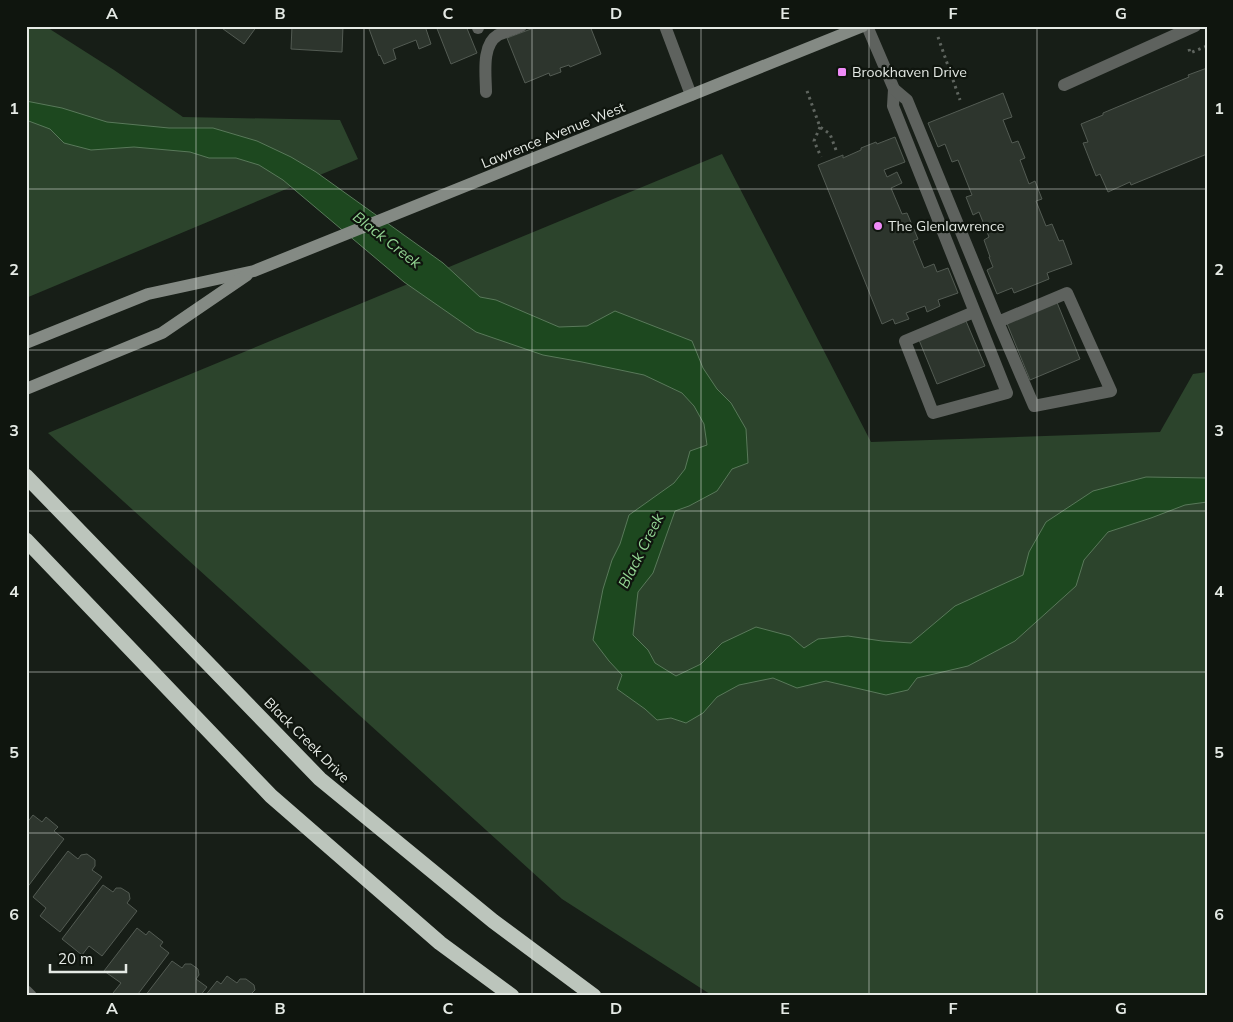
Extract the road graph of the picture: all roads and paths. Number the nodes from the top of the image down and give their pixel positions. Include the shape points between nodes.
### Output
1 (521, 26) edge
2 (664, 26) edge
3 (863, 26) edge
4 (867, 26) edge
5 (1195, 26) edge
6 (938, 37) dead end
7 (1064, 85) dead end
8 (894, 90) junction
9 (807, 91) dead end
10 (486, 92) dead end
11 (692, 95) junction
12 (960, 100) dead end
13 (820, 127) junction
14 (836, 150) dead end
15 (821, 157) dead end
16 (254, 271) junction
17 (974, 312) junction
18 (998, 322) junction
19 (26, 343) edge
20 (26, 389) edge
21 (26, 476) edge
22 (26, 540) edge
23 (26, 991) edge
24 (30, 996) edge
25 (512, 996) edge
26 (594, 996) edge

1 - 10 street via 496,36 488,46
2 - 11 street
3 - 11 main road, Lawrence Avenue West
4 - 8 street
5 - 7 street
6 - 12 path
8 - 17 street via 893,106
8 - 18 street via 907,100
9 - 13 path
11 - 16 main road, Lawrence Avenue West
13 - 14 path via 830,134
13 - 15 path via 814,141
16 - 19 main road, Lawrence Avenue West via 148,294
16 - 20 main road, Lawrence Avenue West via 162,333
17 - 17 street via 1006,393 933,413 905,341
18 - 18 street via 1034,406 1111,391 1067,293
21 - 26 highway, Black Creek Drive via 320,778 493,921
22 - 25 highway via 271,796 440,943
23 - 24 street

